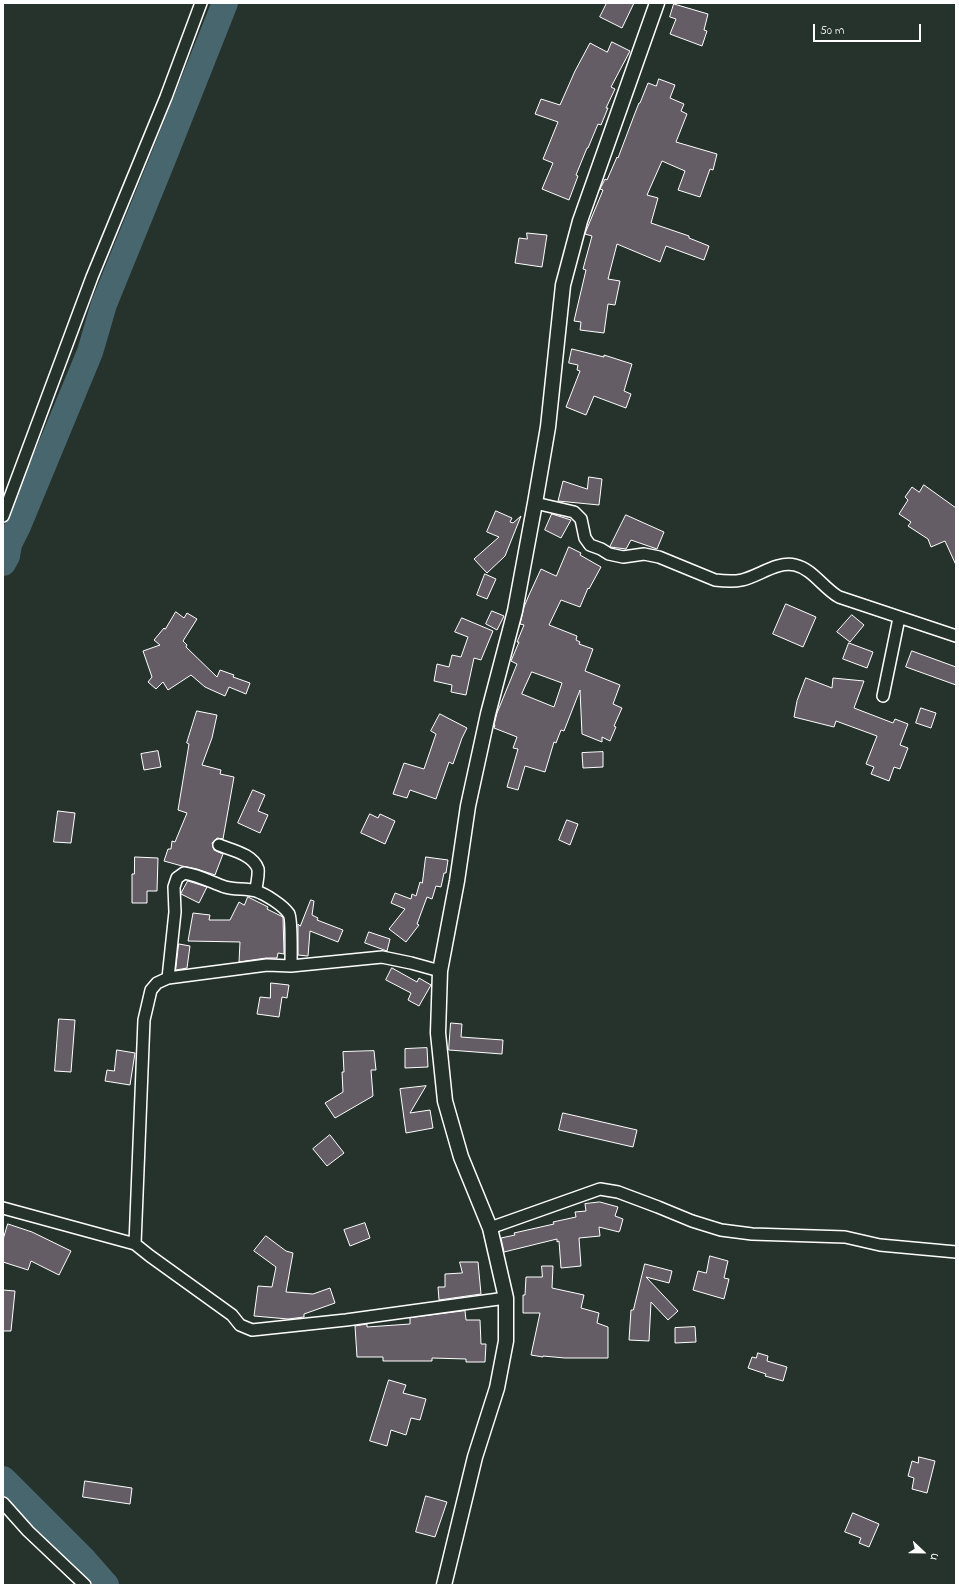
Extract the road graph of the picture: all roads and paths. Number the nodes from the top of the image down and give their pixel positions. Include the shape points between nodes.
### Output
1 (201, 3) edge
2 (657, 3) edge
3 (535, 503) junction
4 (3, 516) edge
5 (899, 618) junction
6 (956, 636) edge
7 (883, 696) dead end
8 (219, 845) dead end
9 (256, 891) junction
10 (291, 966) junction
11 (440, 971) junction
12 (168, 978) junction
13 (3, 1208) edge
14 (490, 1228) junction
15 (135, 1244) junction
16 (956, 1252) edge
17 (506, 1298) junction
18 (3, 1503) edge
19 (85, 1585) edge
20 (444, 1585) edge

1 - 4 street via 166,97 92,277
2 - 3 street via 580,221 563,285 548,427
3 - 5 street via 574,512 581,519 585,538 590,545 615,556 649,554 715,580 724,581 744,580 777,566 794,565 810,573 833,594
3 - 11 street via 515,610 488,714 468,806
5 - 6 street
5 - 7 street
8 - 9 street via 248,857 256,864
9 - 10 street via 275,901 289,914
9 - 12 street via 227,888 194,874 184,873 177,878 174,887 175,912
10 - 11 street via 382,957
10 - 12 street via 267,966
11 - 14 street via 438,1033 445,1101 461,1158
12 - 15 street via 157,983 151,990 144,1020
13 - 15 street
14 - 16 street via 600,1189 618,1192 721,1230 752,1234 845,1237 880,1245
14 - 17 street
15 - 17 street via 232,1315 240,1324 252,1330
17 - 20 street via 506,1341 497,1388 475,1457
18 - 19 street via 28,1531

